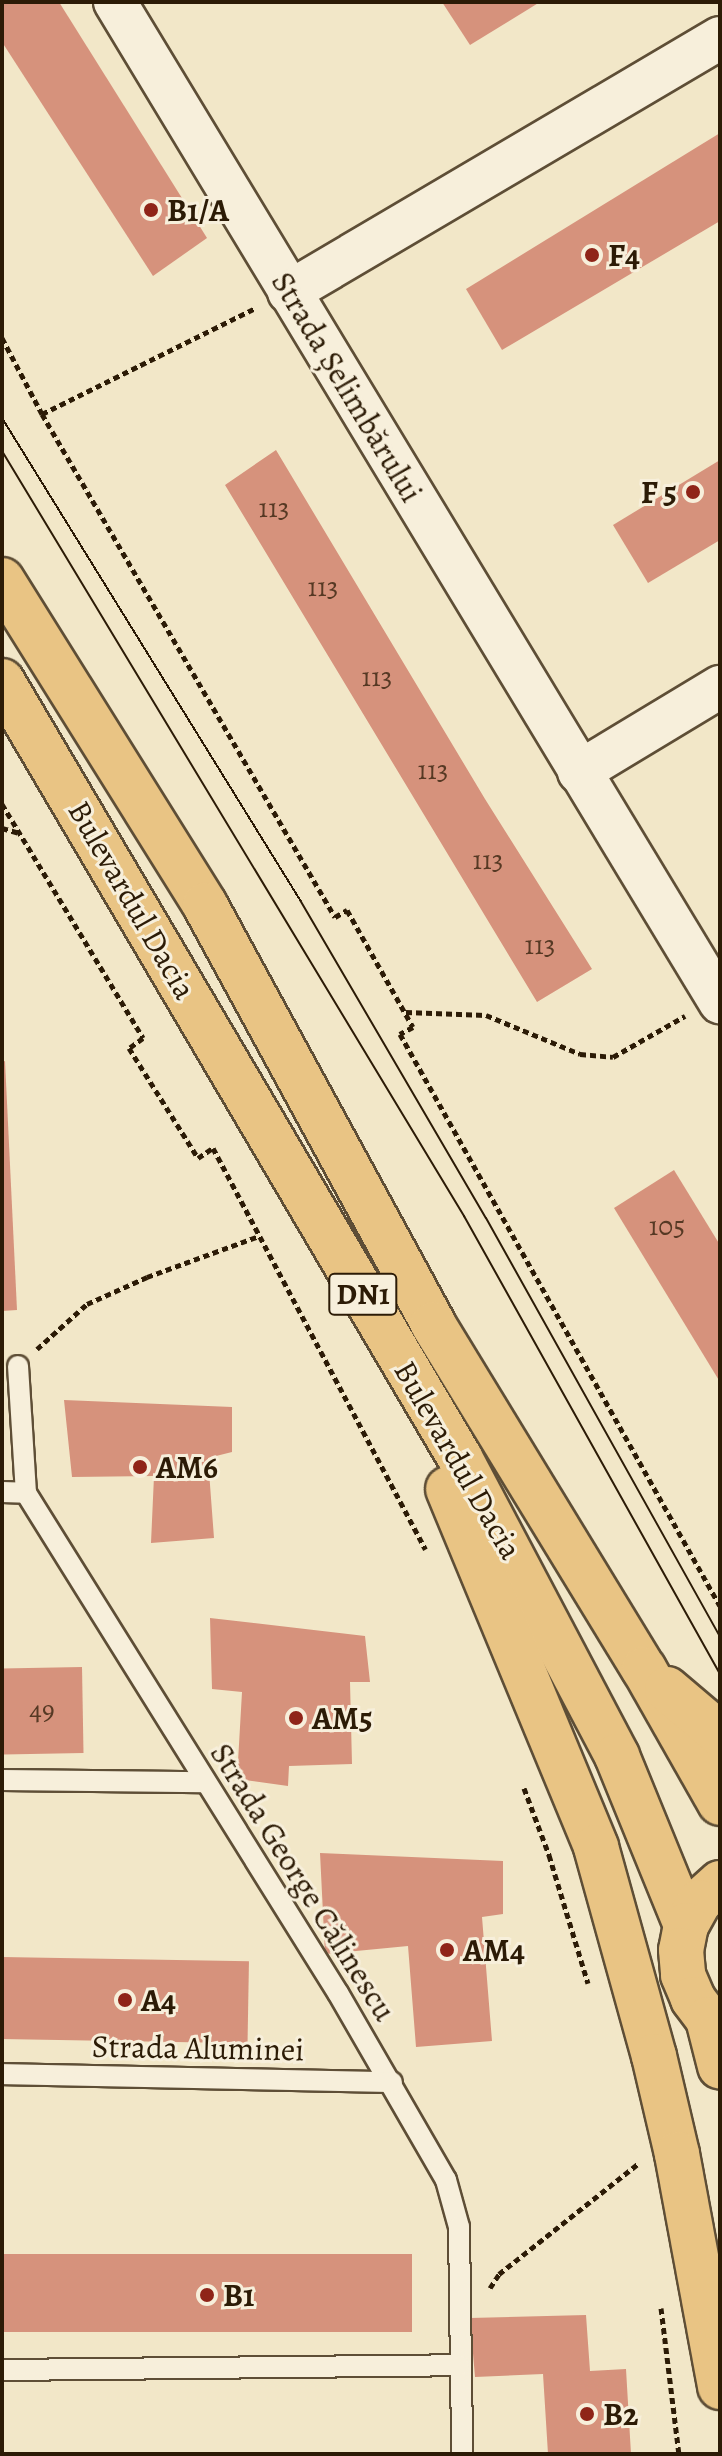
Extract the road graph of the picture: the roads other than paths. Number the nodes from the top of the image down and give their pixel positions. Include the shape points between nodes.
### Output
1 (115, 2) edge
2 (720, 38) edge
3 (289, 292) junction
4 (2, 580) edge
5 (2, 681) edge
6 (720, 687) edge
7 (579, 772) junction
8 (719, 1000) edge
9 (372, 1310) junction
10 (18, 1366) road end
11 (2, 1492) edge
12 (26, 1493) junction
13 (644, 1669) junction
14 (720, 1734) edge
15 (2, 1780) edge
16 (205, 1782) junction
17 (720, 1803) edge
18 (720, 1883) edge
19 (686, 1925) junction
20 (714, 2023) edge
21 (720, 2066) edge
22 (2, 2074) edge
23 (392, 2082) junction
24 (459, 2365) junction
25 (2, 2370) edge
26 (720, 2387) edge
27 (462, 2454) edge

1 - 3 street, Strada Șelimbărului
2 - 3 street
3 - 7 street, Strada Șelimbărului
4 - 13 main road, Bulevardul Dacia / DN1 via 205,905 433,1324
5 - 9 main road, Bulevardul Dacia / DN1
6 - 7 street
7 - 8 street, Strada Șelimbărului
9 - 19 main road, Bulevardul Dacia / DN1 via 460,1458 617,1756
9 - 26 main road, DN1 via 596,1847 667,2112
10 - 12 lane, Strada George Călinescu
11 - 12 lane
12 - 16 lane, Strada George Călinescu
13 - 14 main road
13 - 17 main road, Bulevardul Dacia / DN1
15 - 16 lane
16 - 23 lane, Strada George Călinescu
18 - 19 main road via 699,1902
19 - 20 main road, DN1 via 683,1975 693,1999
20 - 21 main road, DN1
22 - 23 lane, Strada Aluminei
23 - 24 lane, Strada George Călinescu via 446,2180 459,2227
24 - 25 lane
24 - 27 lane, Strada George Călinescu

